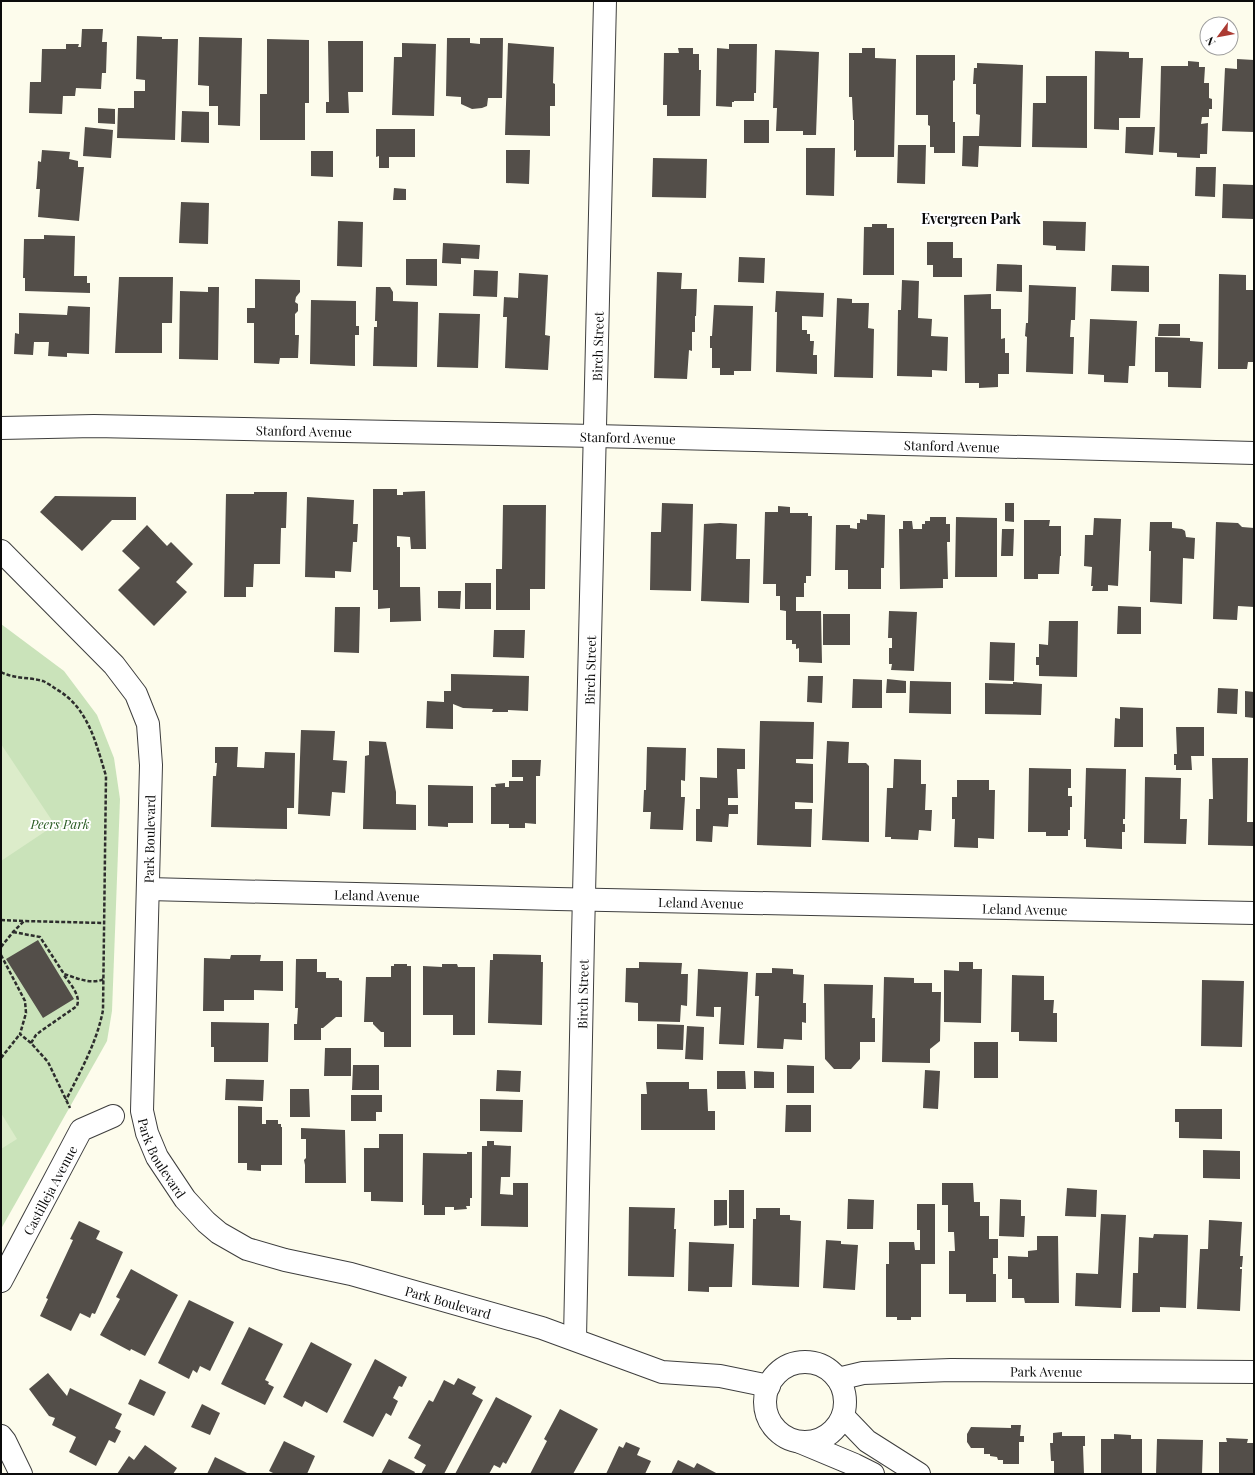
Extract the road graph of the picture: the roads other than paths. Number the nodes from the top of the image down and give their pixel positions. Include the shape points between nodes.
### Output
1 (605, 1) edge
2 (1, 428) edge
3 (595, 436) junction
4 (1254, 453) edge
5 (1, 551) edge
6 (148, 889) junction
7 (584, 900) junction
8 (1254, 913) edge
9 (113, 1116) dead end
10 (1, 1281) edge
11 (575, 1340) junction
12 (1254, 1372) edge
13 (838, 1379) junction
14 (768, 1386) junction
15 (843, 1416) junction
16 (1, 1436) edge
17 (800, 1442) junction
18 (21, 1474) edge
19 (873, 1474) edge
20 (919, 1474) edge

1 - 3 street, Birch Street
2 - 3 street, Stanford Avenue via 94,426
3 - 4 street, Stanford Avenue
3 - 7 street, Birch Street
5 - 6 street, Park Boulevard via 114,665 136,694 148,724 151,765
6 - 7 street, Leland Avenue
6 - 11 street, Park Boulevard via 142,1111 147,1134 157,1157 195,1211 219,1233 262,1255 351,1274 542,1328
7 - 8 street, Leland Avenue
7 - 11 street, Birch Street
9 - 10 street, Castilleja Avenue via 81,1130
11 - 14 street, Park Boulevard via 662,1372 720,1376
12 - 13 street, Park Avenue via 952,1370 863,1373
13 - 14 street via 830,1370 819,1364 795,1363 784,1368
13 - 15 street via 844,1391 846,1404
14 - 17 street via 765,1398 770,1422 778,1432
15 - 17 street via 836,1428 826,1437 813,1442
15 - 20 street via 867,1441
16 - 18 street
17 - 19 street

